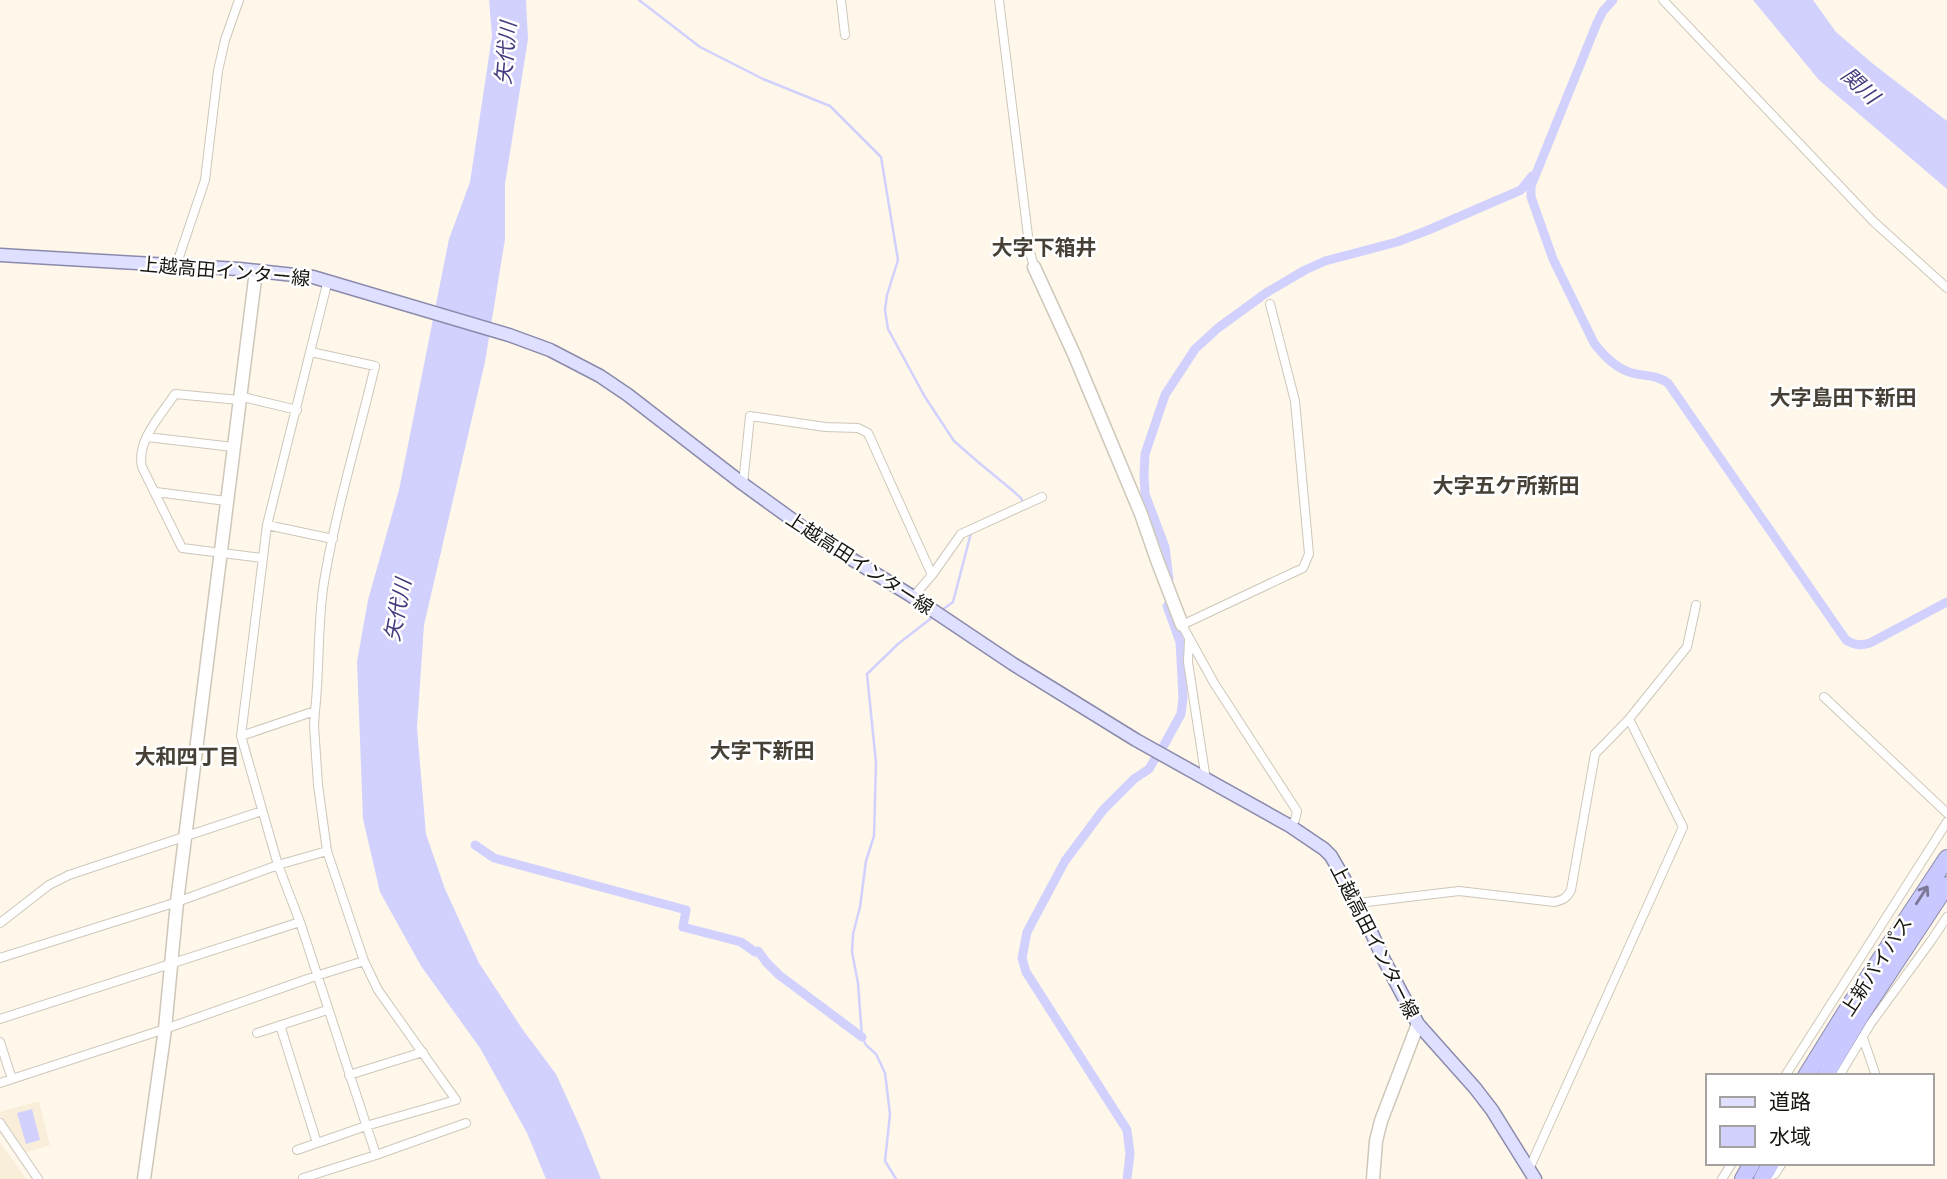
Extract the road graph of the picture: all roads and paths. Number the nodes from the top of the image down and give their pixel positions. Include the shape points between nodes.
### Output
1 (239, 0) edge
2 (841, 0) edge
3 (999, 0) edge
4 (1663, 0) edge
5 (845, 35) dead end
6 (0, 255) edge
7 (176, 266) junction
8 (1034, 267) joint
9 (256, 271) junction
10 (328, 280) junction
11 (1947, 288) edge
12 (1270, 304) dead end
13 (311, 352) junction
14 (239, 398) junction
15 (297, 410) junction
16 (147, 437) junction
17 (233, 447) junction
18 (743, 484) junction
19 (156, 492) junction
20 (1042, 497) dead end
21 (226, 501) junction
22 (267, 524) junction
23 (333, 539) junction
24 (219, 552) junction
25 (262, 558) junction
26 (932, 575) junction
27 (913, 597) junction
28 (1696, 605) dead end
29 (1186, 631) junction
30 (1824, 697) dead end
31 (315, 712) junction
32 (1629, 719) junction
33 (241, 736) junction
34 (1206, 780) junction
35 (262, 811) junction
36 (1947, 813) edge
37 (1947, 822) edge
38 (1290, 826) junction
39 (187, 835) junction
40 (327, 851) junction
41 (1947, 858) edge
42 (278, 864) junction
43 (1947, 885) edge
44 (177, 902) junction
45 (1358, 904) junction
46 (1947, 916) edge
47 (300, 922) junction
48 (0, 923) edge
49 (0, 958) edge
50 (364, 961) junction
51 (170, 963) junction
52 (316, 976) junction
53 (327, 1010) junction
54 (0, 1019) edge
55 (1418, 1024) junction
56 (281, 1025) junction
57 (165, 1029) junction
58 (257, 1033) dead end
59 (1863, 1038) junction
60 (0, 1042) edge
61 (423, 1052) junction
62 (1786, 1074) edge
63 (1807, 1074) edge
64 (1826, 1074) edge
65 (1840, 1074) edge
66 (1875, 1074) edge
67 (349, 1075) junction
68 (12, 1079) junction
69 (0, 1083) edge
70 (0, 1123) edge
71 (466, 1123) dead end
72 (366, 1126) junction
73 (317, 1143) junction
74 (296, 1150) dead end
75 (376, 1155) junction
76 (1781, 1165) edge
77 (1765, 1173) edge
78 (1532, 1174) edge
79 (303, 1178) edge
80 (38, 1179) edge
81 (144, 1179) edge
82 (1373, 1179) edge

1 - 7 street via 218,71 205,180
2 - 5 street
3 - 8 street
4 - 11 street via 1873,221
6 - 7 main road, 上越高田インター線
7 - 9 main road, 上越高田インター線
8 - 29 street via 1141,514
9 - 10 main road, 上越高田インター線
9 - 14 street
10 - 13 street
10 - 18 main road, 上越高田インター線 via 550,350 628,395
12 - 29 street via 1294,401 1309,554 1303,568
13 - 15 street
13 - 23 street via 375,366
14 - 15 street
14 - 16 street via 175,394
14 - 17 street
15 - 22 street
16 - 17 street
16 - 19 street via 140,457
17 - 21 street
18 - 26 street via 750,416 858,428 867,433
18 - 27 main road, 上越高田インター線 via 819,539
19 - 21 street
19 - 24 street via 182,548
20 - 26 street via 961,534
21 - 24 street
22 - 23 street
22 - 25 street
23 - 31 street via 321,608
24 - 25 street
24 - 39 street
25 - 33 street
26 - 27 street
27 - 34 main road, 上越高田インター線 via 1013,664
28 - 32 street via 1687,647
29 - 34 street
29 - 38 street via 1297,811
30 - 36 street
31 - 33 street
31 - 40 street
32 - 45 street via 1595,754 1571,890 1562,901 1459,891
32 - 78 street via 1683,827
33 - 35 street
34 - 38 main road, 上越高田インター線
35 - 39 street
35 - 42 street
37 - 62 street
38 - 45 main road, 上越高田インター線 via 1331,856
39 - 44 street
39 - 48 street via 69,874
40 - 42 street
40 - 50 street
63 -> 41 highway, 上新バイパス
42 - 44 street
42 - 47 street
43 - 64 highway, 上新バイパス
44 - 49 street
44 - 51 street
45 - 55 main road, 上越高田インター線
46 - 59 street via 1869,1022
47 - 51 street
47 - 52 street
50 - 52 street
50 - 61 street via 378,990
51 - 54 street
51 - 57 street
52 - 53 street
52 - 57 street
53 - 56 street
53 - 67 street
55 - 78 main road, 上越高田インター線 via 1492,1110
55 - 82 street via 1381,1121
56 - 58 street
56 - 73 street
57 - 68 street
57 - 81 street
59 - 65 street
59 - 66 street
60 - 68 street
61 - 67 street
61 - 72 street via 456,1100
67 - 72 street
68 - 69 street
70 - 80 street
71 - 75 street
72 - 73 street
72 - 75 street
73 - 74 street
75 - 79 street
76 - 77 street via 1775,1174

